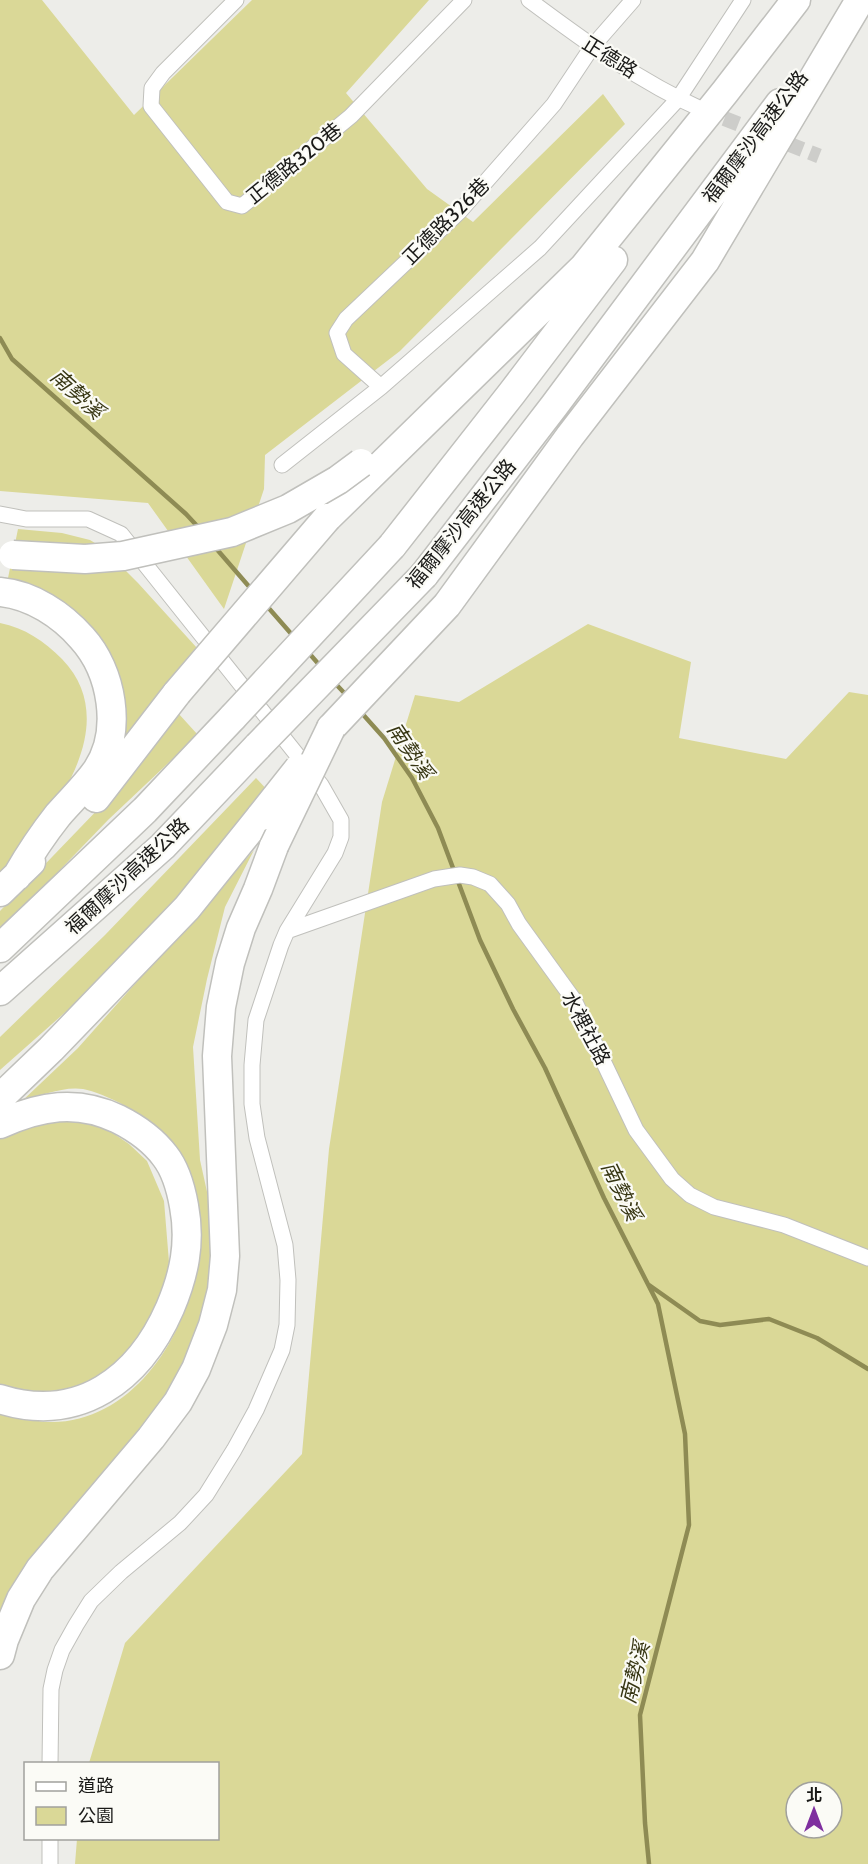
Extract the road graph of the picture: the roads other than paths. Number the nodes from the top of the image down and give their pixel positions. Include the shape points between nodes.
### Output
1 (236, 0) edge
2 (464, 0) edge
3 (529, 0) edge
4 (633, 0) edge
5 (743, 0) edge
6 (798, 0) edge
7 (859, 0) edge
8 (592, 47) junction
9 (678, 99) junction
10 (699, 108) tunnel mouth
11 (498, 352) junction
12 (381, 387) junction
13 (282, 465) dead end
14 (0, 514) edge
15 (6, 554) edge
16 (0, 592) edge
17 (331, 728) junction
18 (9, 884) edge
19 (287, 931) junction
20 (0, 948) edge
21 (0, 991) edge
22 (0, 1098) edge
23 (0, 1124) edge
24 (868, 1258) edge
25 (0, 1399) edge
26 (0, 1655) edge
27 (50, 1762) edge
28 (50, 1840) edge
29 (51, 1864) edge

1 - 2 street, 正德路320巷 via 163,73 152,88 151,106 227,202 242,206 351,116
3 - 8 street, 正德路
4 - 8 street
5 - 9 street
6 - 11 highway via 584,267
6 - 20 highway, 福爾摩沙高速公路, bridge via 678,173 392,546 145,810
7 - 17 highway via 705,261 447,604
7 - 21 highway, 福爾摩沙高速公路, bridge via 423,575 163,846
8 - 9 street, 正德路
8 - 12 street, 正德路326巷 via 554,104 468,202 337,333 344,354
9 - 10 street, 正德路
9 - 12 street via 540,248
11 - 15 highway, bridge via 338,480 288,509 232,532 123,556 85,559
11 - 18 highway, bridge via 327,518 177,693 103,792
12 - 13 street
14 - 19 street via 26,519 88,519 121,534 321,784 341,820 341,837
16 - 18 highway via 44,607 75,629 100,664 111,708 108,748 98,769
17 - 22 highway, bridge via 187,908
17 - 26 highway, bridge via 274,846 241,928 221,1007 217,1056 225,1256 213,1325 178,1402 62,1541 21,1599
19 - 24 street, 水裡社路 via 434,879 454,875 490,884 574,1000 636,1130 672,1179 690,1195 714,1207 784,1225
19 - 27 street via 256,1020 252,1065 257,1138 285,1245 287,1325 282,1350 256,1410 206,1495 91,1601 76,1624 62,1650 51,1689
23 - 25 highway via 31,1112 78,1106 126,1123 153,1143 174,1170 187,1235 183,1274 163,1323 123,1376 97,1394 66,1404 33,1407
28 - 29 street

